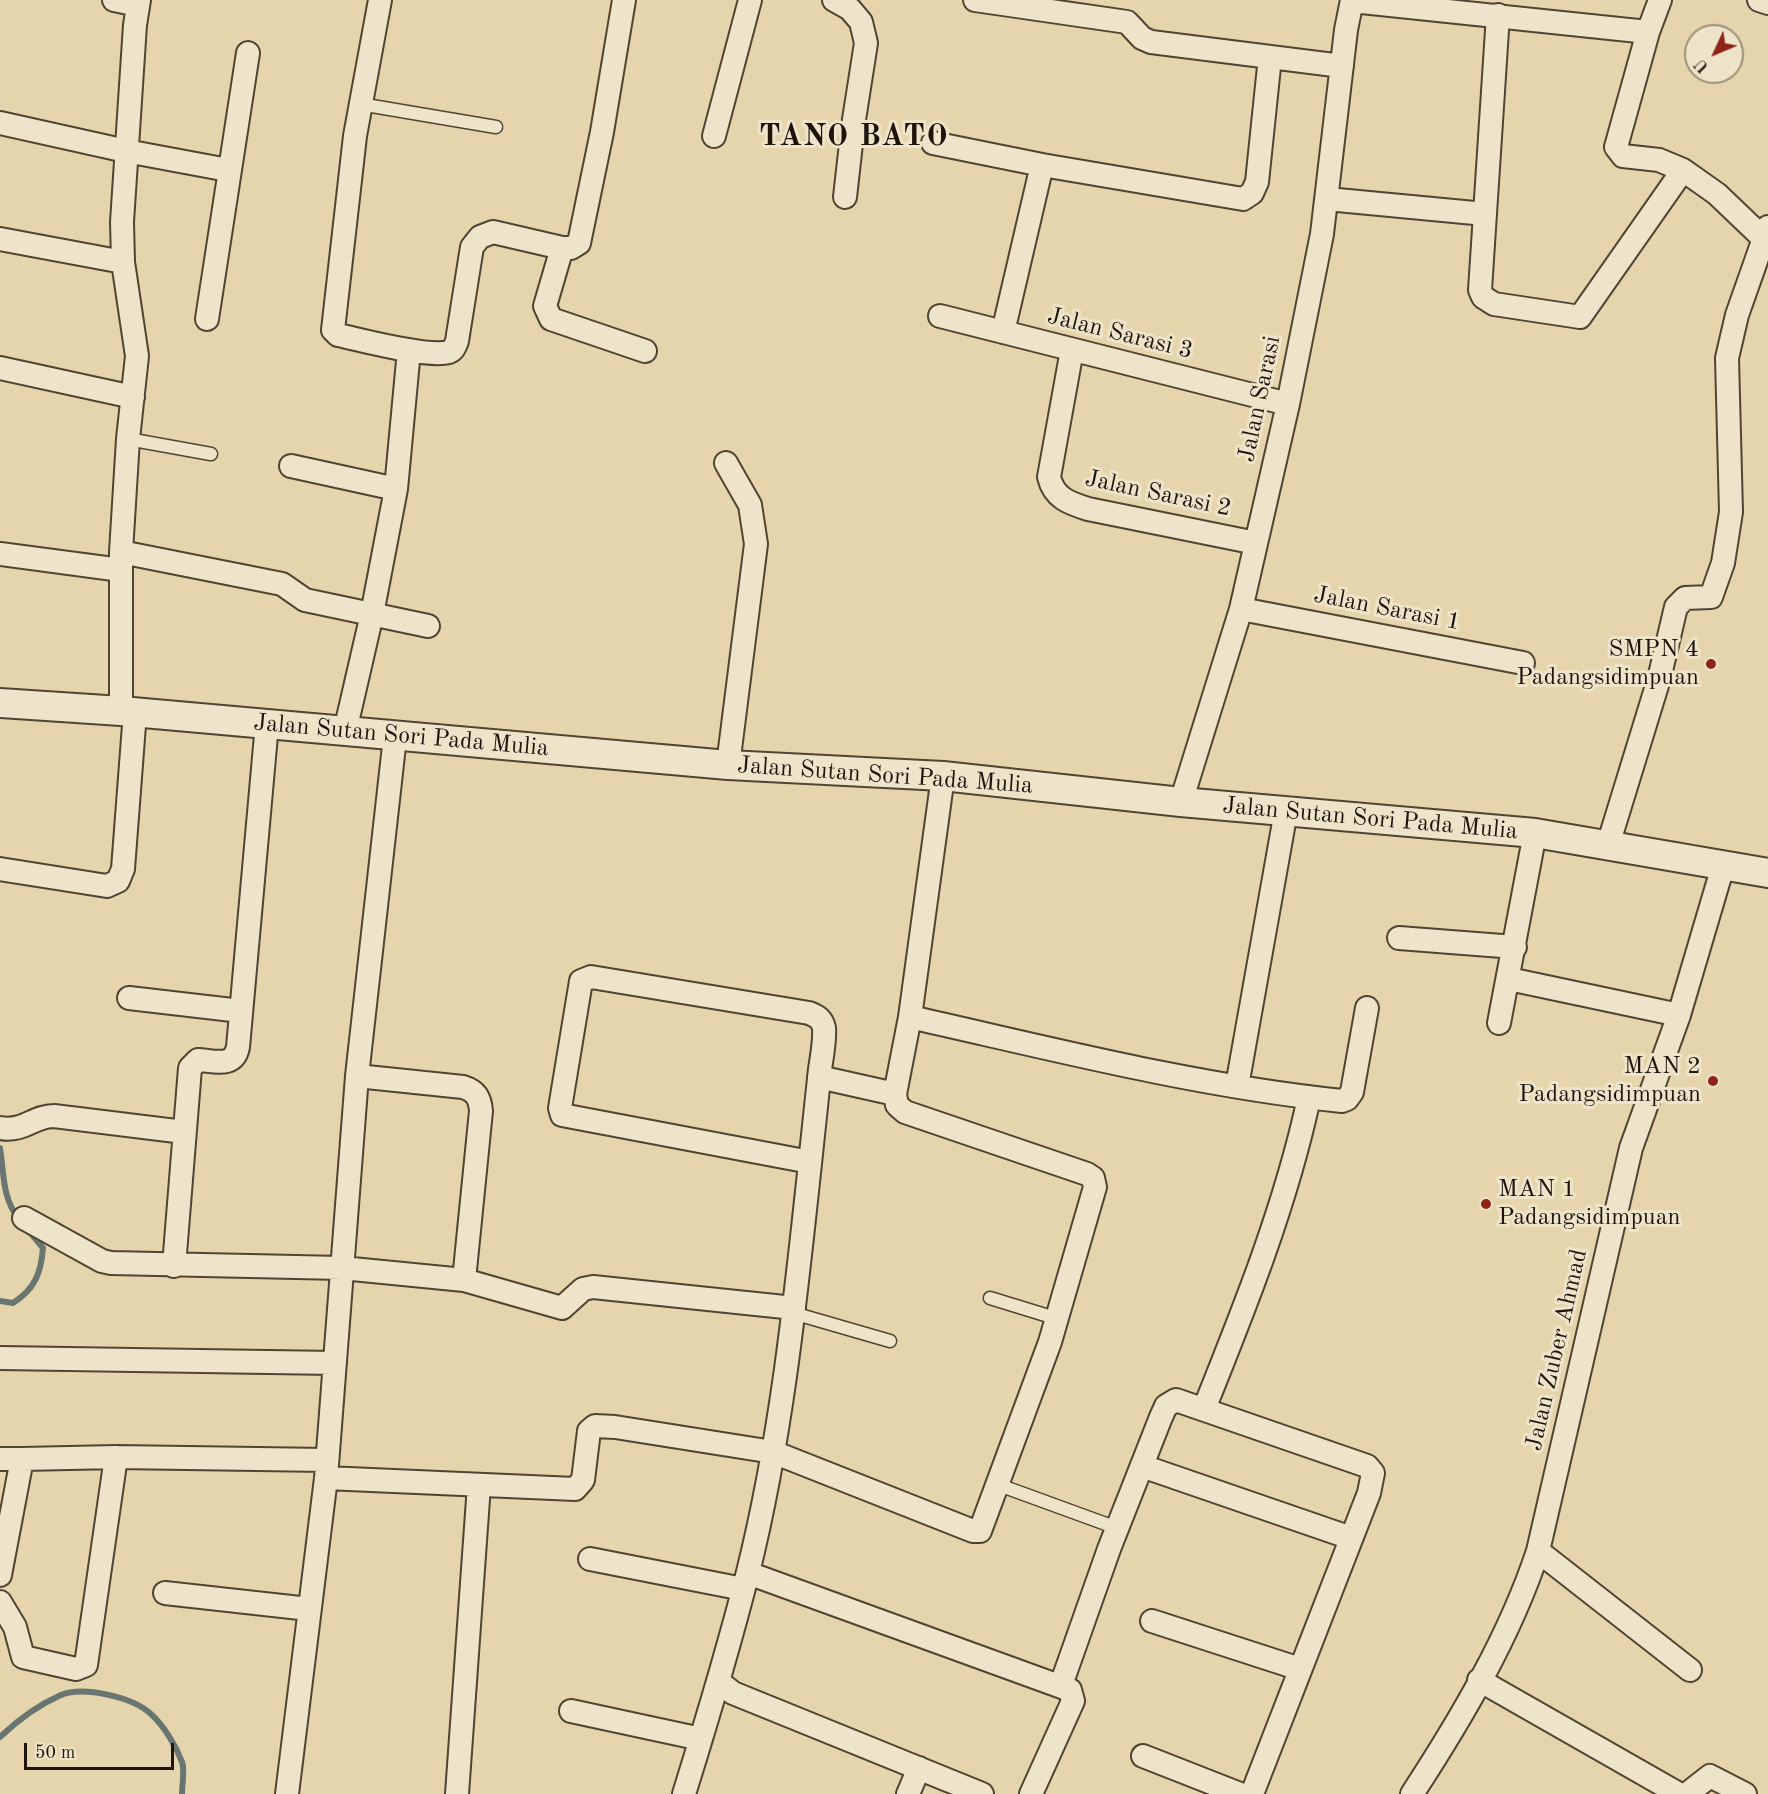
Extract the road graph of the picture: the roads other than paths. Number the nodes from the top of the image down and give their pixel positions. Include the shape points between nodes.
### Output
1 (114, 0) edge
2 (380, 0) edge
3 (624, 0) edge
4 (750, 0) edge
5 (834, 0) edge
6 (975, 0) edge
7 (1352, 0) edge
8 (1660, 0) edge
9 (1759, 0) edge
10 (138, 2) edge
11 (1768, 3) edge
12 (1498, 15) junction
13 (1648, 32) junction
14 (248, 53) dead end
15 (1270, 57) junction
16 (1342, 66) junction
17 (360, 104) junction
18 (0, 123) edge
19 (496, 127) dead end
20 (714, 136) dead end
21 (933, 143) dead end
22 (126, 151) junction
23 (1042, 165) junction
24 (228, 170) junction
25 (1683, 170) junction
26 (845, 198) dead end
27 (1327, 199) junction
28 (1485, 214) junction
29 (1765, 233) edge
30 (0, 239) edge
31 (562, 248) junction
32 (123, 262) junction
33 (940, 316) dead end
34 (207, 319) dead end
35 (1003, 332) junction
36 (409, 350) junction
37 (1072, 350) junction
38 (645, 351) dead end
39 (0, 368) edge
40 (133, 397) junction
41 (1288, 404) junction
42 (128, 439) junction
43 (211, 454) dead end
44 (726, 463) dead end
45 (291, 466) dead end
46 (396, 489) junction
47 (1256, 543) junction
48 (0, 554) edge
49 (121, 561) junction
50 (1241, 609) junction
51 (372, 614) junction
52 (428, 626) dead end
53 (1523, 663) dead end
54 (0, 704) edge
55 (128, 712) junction
56 (267, 724) junction
57 (345, 731) junction
58 (395, 737) junction
59 (729, 765) junction
60 (943, 776) junction
61 (1180, 801) junction
62 (1286, 812) junction
63 (1535, 834) junction
64 (1608, 845) junction
65 (1723, 866) junction
66 (0, 869) edge
67 (1768, 873) edge
68 (1399, 938) dead end
69 (1515, 947) junction
70 (1509, 979) junction
71 (129, 998) dead end
72 (1367, 1008) dead end
73 (241, 1011) junction
74 (1679, 1016) junction
75 (910, 1017) junction
76 (1499, 1023) dead end
77 (357, 1076) junction
78 (819, 1077) junction
79 (1237, 1086) junction
80 (896, 1094) junction
81 (1310, 1098) junction
82 (0, 1128) edge
83 (184, 1132) junction
84 (810, 1162) junction
85 (24, 1218) dead end
86 (174, 1266) junction
87 (342, 1268) junction
88 (464, 1280) junction
89 (990, 1298) dead end
90 (793, 1311) junction
91 (1055, 1318) junction
92 (890, 1341) dead end
93 (0, 1358) edge
94 (334, 1363) junction
95 (1204, 1409) junction
96 (773, 1452) junction
97 (116, 1457) junction
98 (11, 1459) edge
99 (1142, 1466) junction
100 (327, 1469) junction
101 (479, 1485) junction
102 (999, 1485) junction
103 (1117, 1528) junction
104 (1351, 1538) junction
105 (1538, 1551) junction
106 (590, 1559) dead end
107 (0, 1575) edge
108 (746, 1581) junction
109 (165, 1593) dead end
110 (0, 1602) edge
111 (309, 1609) junction
112 (1152, 1621) dead end
113 (1300, 1669) junction
114 (1690, 1670) dead end
115 (1479, 1680) junction
116 (719, 1682) junction
117 (1061, 1684) junction
118 (571, 1711) dead end
119 (701, 1739) junction
120 (1143, 1756) dead end
121 (919, 1768) junction
122 (286, 1794) edge
123 (457, 1794) edge
124 (684, 1794) edge
125 (908, 1794) edge
126 (982, 1794) edge
127 (1031, 1794) edge
128 (1240, 1794) edge
129 (1251, 1794) edge
130 (1412, 1794) edge
131 (1679, 1794) edge
132 (1687, 1794) edge
133 (1745, 1794) edge

1 - 10 street
2 - 17 street
3 - 31 street via 580,240 575,247
4 - 20 street
5 - 26 street via 850,9 861,22 866,43
6 - 15 street via 1127,21 1151,42
7 - 12 street
7 - 16 street, Jalan Sarasi
8 - 13 street
9 - 11 street
10 - 22 street
12 - 13 street
12 - 28 street
13 - 25 street via 1616,147 1623,156 1659,160
14 - 24 street
15 - 16 street
15 - 23 street via 1257,182 1248,197
16 - 27 street, Jalan Sarasi
17 - 19 lane
17 - 36 street via 333,330 338,335
18 - 22 street
21 - 23 street
22 - 24 street
22 - 32 street
23 - 35 street
24 - 34 street
25 - 28 street via 1580,317 1494,304 1483,297 1480,290
25 - 29 street
27 - 28 street
27 - 41 street, Jalan Sarasi
29 - 64 street via 1727,358 1731,512 1723,563 1711,597 1685,598 1676,607 1659,679
30 - 32 street
31 - 36 street via 493,232 480,237 472,247 456,345 447,352
31 - 38 street via 545,306 551,319
32 - 40 street via 136,339
33 - 35 street, Jalan Sarasi 3
35 - 37 street, Jalan Sarasi 3
36 - 46 street
37 - 41 street, Jalan Sarasi 3
37 - 47 street, Jalan Sarasi 2 via 1049,477 1053,490 1071,504
39 - 40 street
40 - 42 street
41 - 47 street, Jalan Sarasi
42 - 43 lane
42 - 49 street
44 - 59 street via 750,505 756,544
45 - 46 street
46 - 51 street
47 - 50 street, Jalan Sarasi
48 - 49 street
49 - 51 street via 282,584 305,600
49 - 55 street
50 - 53 street, Jalan Sarasi 1
50 - 61 street, Jalan Sarasi
51 - 52 street
51 - 57 street
54 - 55 street, Jalan Sutan Sori Pada Mulia
55 - 56 street, Jalan Sutan Sori Pada Mulia
55 - 66 street via 123,869 118,880 107,886
56 - 57 street, Jalan Sutan Sori Pada Mulia
56 - 73 street
57 - 58 street, Jalan Sutan Sori Pada Mulia
58 - 59 street, Jalan Sutan Sori Pada Mulia
58 - 77 street
59 - 60 street, Jalan Sutan Sori Pada Mulia
60 - 61 street, Jalan Sutan Sori Pada Mulia
60 - 75 street
61 - 62 street, Jalan Sutan Sori Pada Mulia
62 - 63 street, Jalan Sutan Sori Pada Mulia
62 - 79 street
63 - 64 street, Jalan Sutan Sori Pada Mulia
63 - 69 street
64 - 65 street, Jalan Sutan Sori Pada Mulia
65 - 67 street, Jalan Sutan Sori Pada Mulia
65 - 74 street, Jalan Zuber Ahmad
68 - 69 street
69 - 70 street
70 - 74 street
70 - 76 street
71 - 73 street
72 - 81 street via 1350,1095 1342,1101
73 - 83 street via 234,1058 226,1062 198,1060 190,1068
74 - 105 street, Jalan Zuber Ahmad via 1631,1148
75 - 79 street
75 - 80 street
77 - 87 street
77 - 88 street via 463,1087 479,1099
78 - 80 street
78 - 84 street
78 - 84 street via 824,1034 817,1016 591,977 579,985 562,1115
79 - 81 street
80 - 91 street via 897,1105 905,1112 1093,1178 1095,1187
81 - 95 street via 1284,1195
82 - 83 street via 22,1128 54,1116
83 - 86 street
84 - 90 street
85 - 86 street via 102,1261
86 - 87 street
87 - 88 street
87 - 94 street
88 - 90 street via 562,1308 583,1289 592,1287
89 - 91 lane
90 - 92 lane
90 - 96 street
91 - 102 street
93 - 94 street
94 - 100 street
95 - 99 street via 1176,1400 1169,1404
95 - 104 street via 1370,1468 1373,1478
96 - 101 street via 654,1431 600,1426 591,1428 586,1435 583,1480 578,1487
96 - 102 street via 973,1531 983,1528
96 - 108 street
97 - 98 street
97 - 100 street
97 - 110 street via 86,1665 76,1669 23,1657 15,1627
98 - 107 street
99 - 103 street
99 - 104 street
100 - 101 street
100 - 111 street
101 - 123 street
102 - 103 lane
103 - 117 street
104 - 113 street
105 - 114 street
105 - 115 street, Jalan Zuber Ahmad via 1521,1596
106 - 108 street
108 - 116 street
108 - 117 street
109 - 111 street
111 - 122 street
112 - 113 street
113 - 129 street
115 - 130 street, Jalan Zuber Ahmad
115 - 131 street
116 - 119 street
116 - 121 street via 733,1693
117 - 127 street via 1070,1690 1073,1701
118 - 119 street
119 - 124 street
120 - 128 street
121 - 125 street
121 - 126 street
132 - 133 street via 1710,1776

